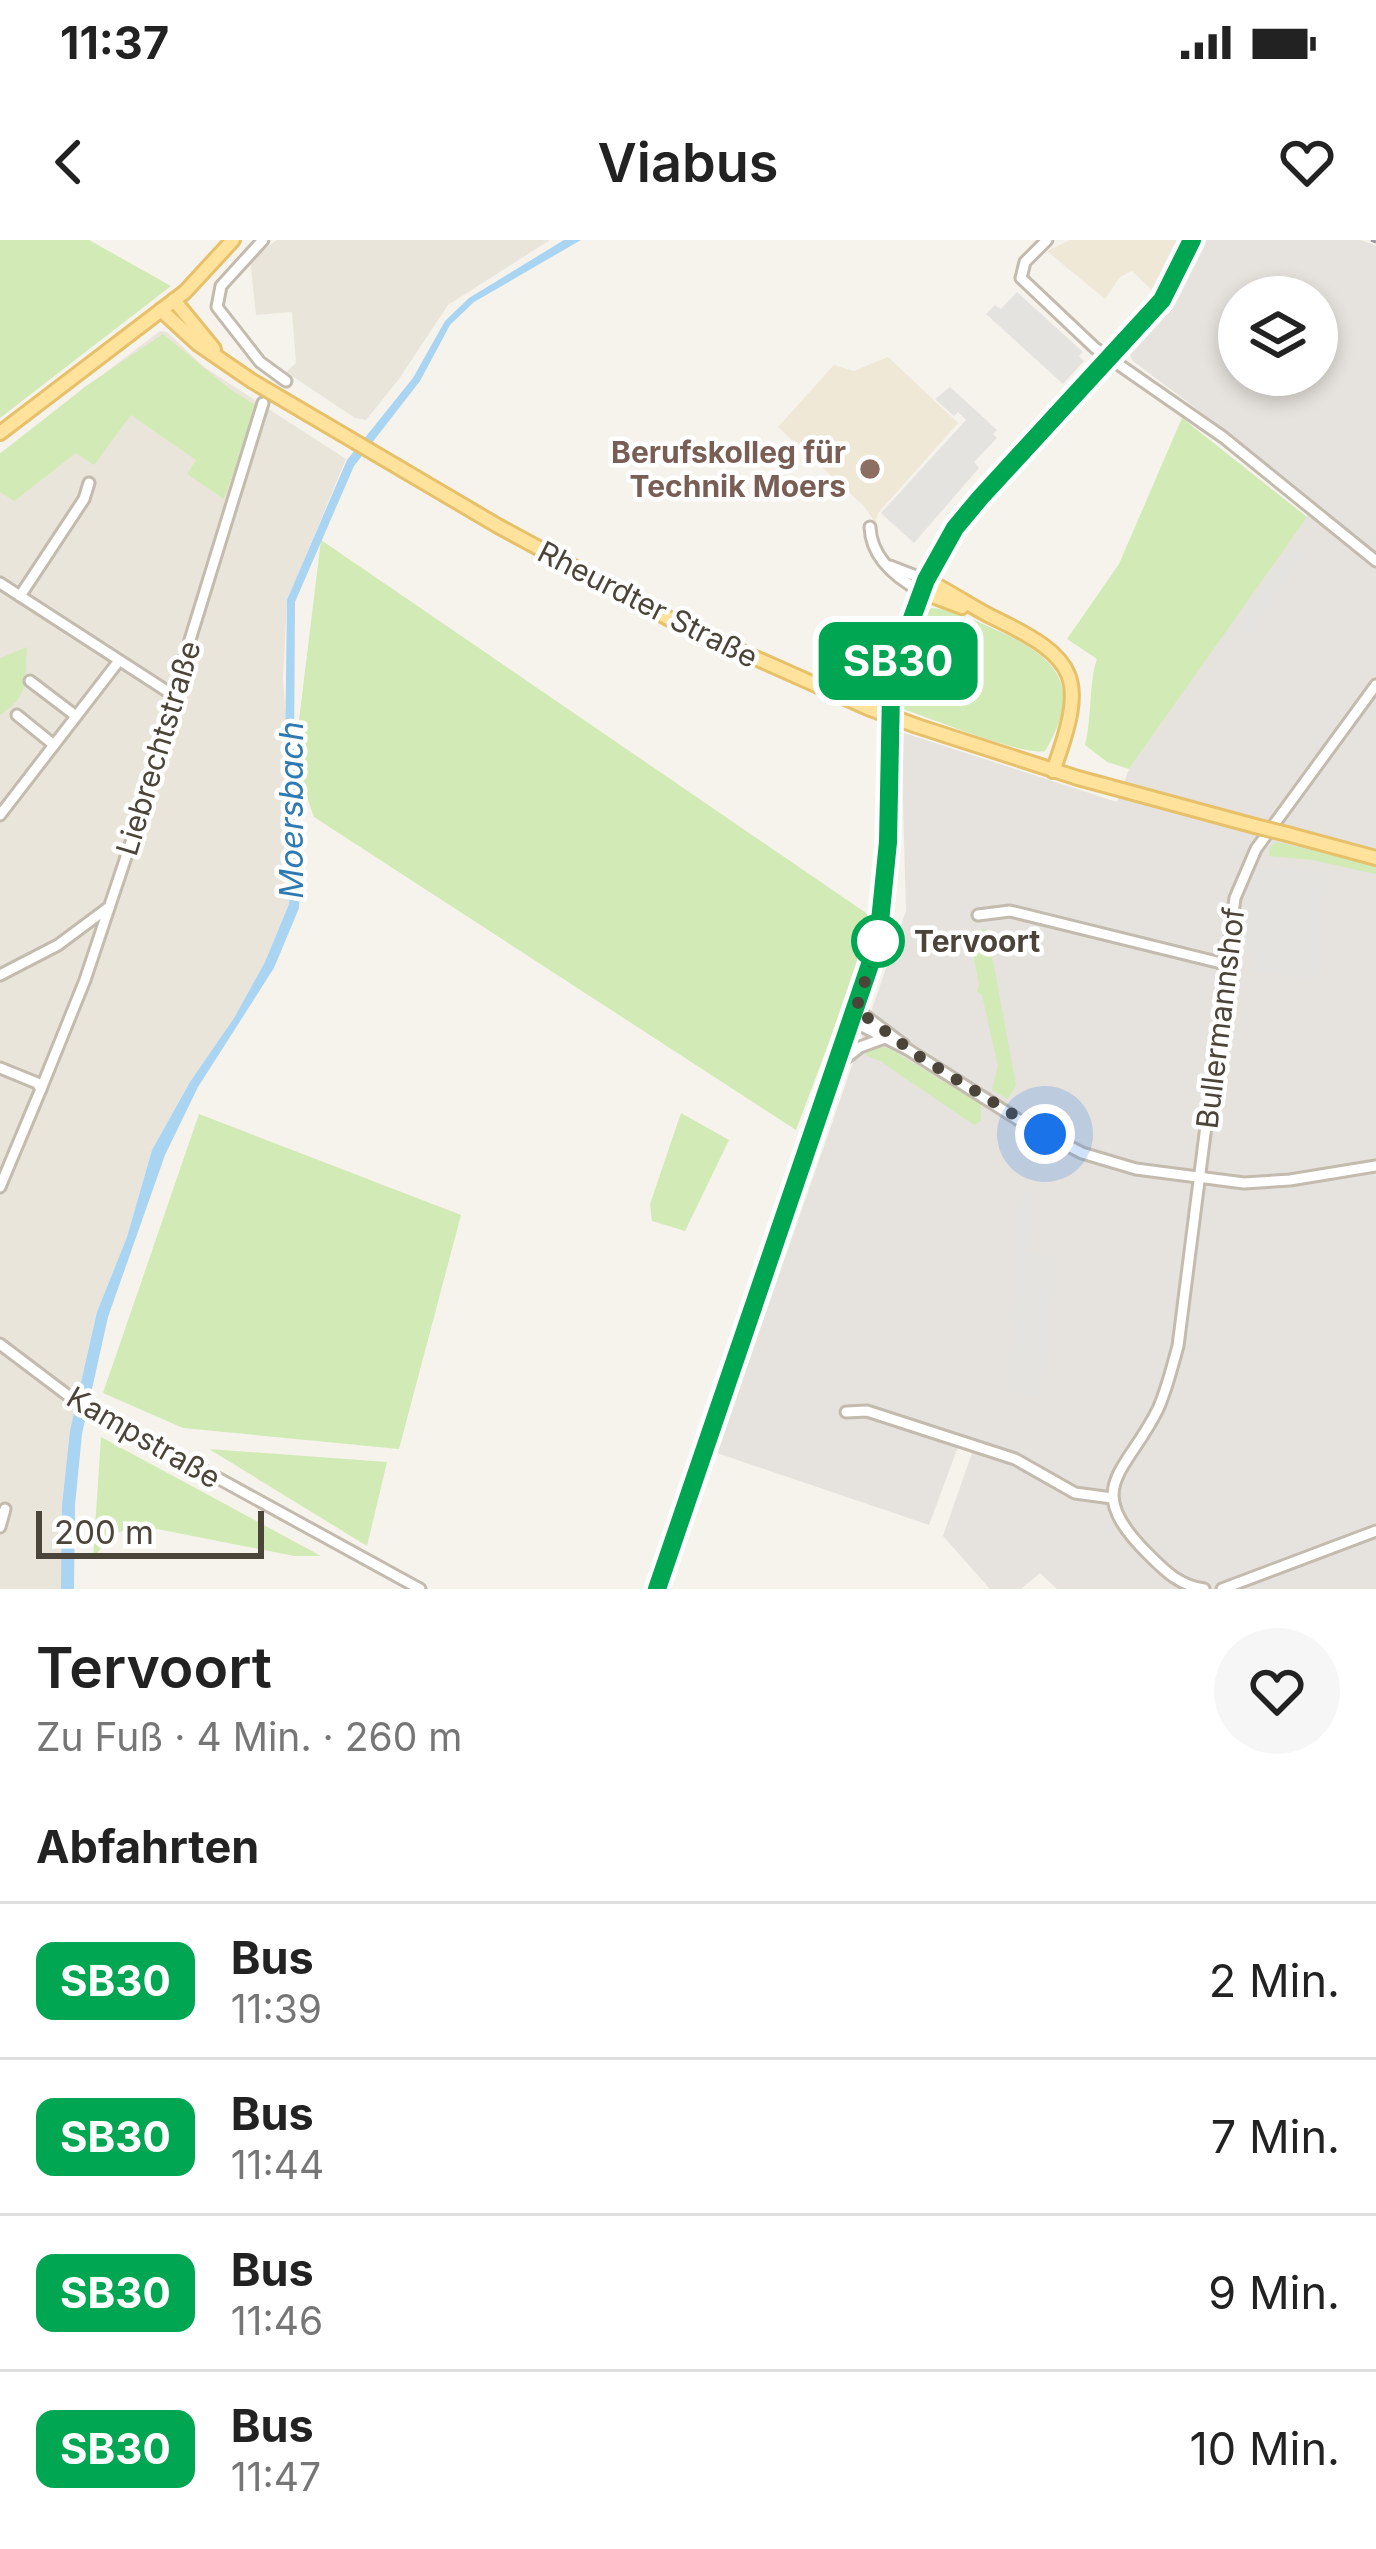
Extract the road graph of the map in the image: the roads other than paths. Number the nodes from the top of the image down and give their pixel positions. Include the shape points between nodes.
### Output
1 (233, 240) edge
2 (263, 240) edge
3 (1047, 240) edge
4 (1190, 242) edge
5 (174, 300) junction
6 (161, 310) junction
7 (1110, 357) junction
8 (227, 363) junction
9 (286, 381) dead end
10 (263, 404) dead end
11 (0, 433) edge
12 (89, 483) dead end
13 (870, 527) dead end
14 (1376, 561) edge
15 (0, 583) edge
16 (924, 586) junction
17 (20, 596) junction
18 (118, 662) junction
19 (30, 681) dead end
20 (1376, 685) edge
21 (173, 695) junction
22 (16, 715) dead end
23 (76, 716) junction
24 (54, 746) junction
25 (1053, 771) junction
26 (0, 794) edge
27 (10, 802) junction
28 (0, 815) edge
29 (1376, 858) edge
30 (109, 907) junction
31 (978, 915) dead end
32 (0, 963) edge
33 (1225, 964) junction
34 (3, 975) edge
35 (854, 1015) junction
36 (882, 1039) junction
37 (908, 1049) junction
38 (837, 1064) junction
39 (0, 1068) edge
40 (40, 1087) junction
41 (1376, 1166) edge
42 (1200, 1180) junction
43 (0, 1187) edge
44 (0, 1344) edge
45 (846, 1412) dead end
46 (1112, 1498) junction
47 (5, 1509) dead end
48 (0, 1527) edge
49 (1376, 1531) edge
50 (420, 1589) edge
51 (657, 1589) edge
52 (1204, 1589) edge
53 (1222, 1589) edge

1 - 5 main road
2 - 9 street via 221,286 217,307 260,362
3 - 7 street via 1021,278
4 - 7 main road via 1162,300
5 - 6 main road
5 - 8 main road, Rheurdter Straße
6 - 8 main road, Rheurdter Straße
6 - 11 main road
7 - 14 street
7 - 16 main road via 955,528
8 - 25 main road, Rheurdter Straße, bridge via 679,624 868,708
10 - 21 street, Liebrechtstraße
12 - 17 street
13 - 16 street via 885,564
15 - 17 street
16 - 25 main road via 1048,646 1069,673 1068,730
16 - 35 main road via 891,693 885,903
17 - 18 street
18 - 21 street
18 - 23 street
19 - 23 street
20 - 33 street, Bullermannshof via 1250,861
21 - 30 street, Liebrechtstraße
22 - 24 street
23 - 24 street
24 - 27 street
25 - 29 main road, Rheurdter Straße, bridge
26 - 27 street
27 - 28 street
30 - 34 street
30 - 40 street, Liebrechtstraße
31 - 33 street via 1010,910
32 - 34 street
33 - 42 street, Bullermannshof
35 - 36 street
35 - 37 street
35 - 38 main road
36 - 37 street
36 - 38 street
37 - 42 street via 1082,1154
38 - 51 main road
39 - 40 street
40 - 43 street, Liebrechtstraße
41 - 42 street via 1290,1180
42 - 46 street, Bullermannshof via 1178,1346 1158,1408 1116,1475
44 - 50 street, Kampstraße via 70,1397
45 - 46 street via 867,1411 972,1444 1075,1493
46 - 52 street via 1128,1534 1148,1554 1178,1582
47 - 48 street
49 - 53 street

